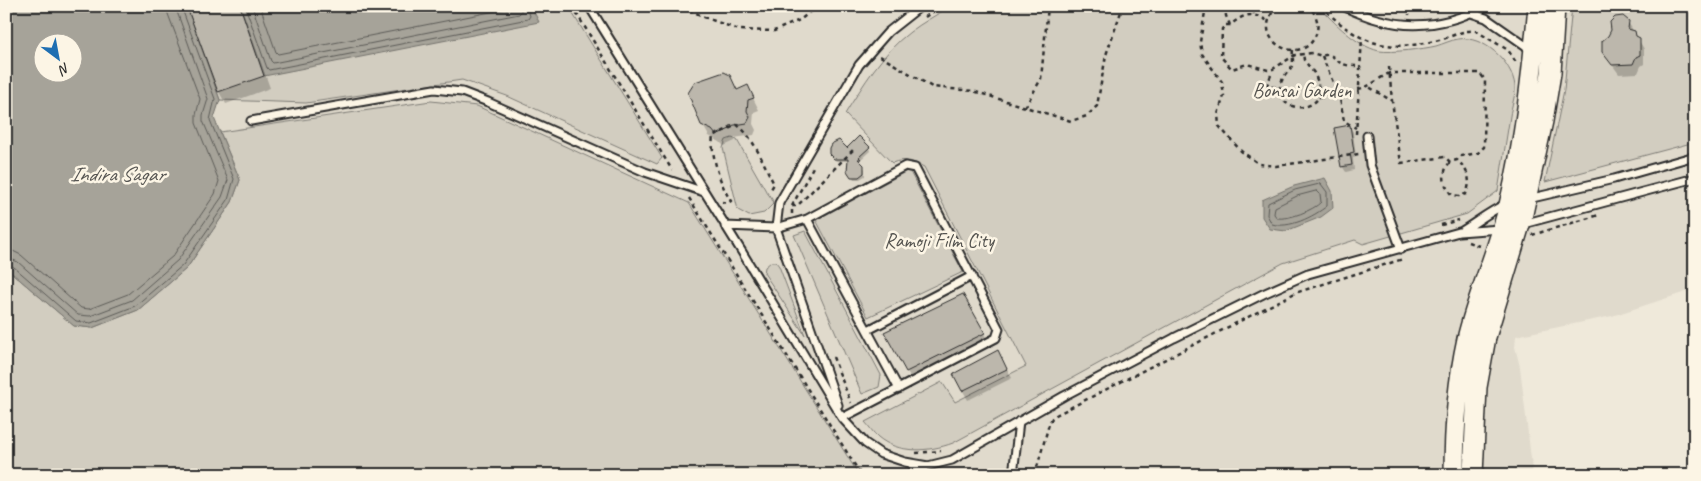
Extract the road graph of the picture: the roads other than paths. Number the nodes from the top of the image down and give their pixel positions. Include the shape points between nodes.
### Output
1 (589, 6) edge
2 (921, 6) edge
3 (1343, 6) edge
4 (1485, 6) edge
5 (1538, 6) edge
6 (1555, 6) edge
7 (1471, 13) junction
8 (1533, 56) junction
9 (251, 121) dead end
10 (1368, 136) dead end
11 (1695, 156) edge
12 (1695, 178) edge
13 (704, 192) junction
14 (1518, 201) junction
15 (807, 219) junction
16 (725, 226) junction
17 (776, 228) junction
18 (1516, 230) junction
19 (1459, 232) junction
20 (1401, 249) junction
21 (972, 276) junction
22 (868, 330) junction
23 (899, 389) junction
24 (842, 418) junction
25 (1019, 421) junction
26 (904, 462) junction
27 (929, 475) edge
28 (1013, 475) edge
29 (1454, 475) edge
30 (1473, 475) edge

1 - 13 lane
2 - 17 lane via 888,32 859,65 779,203
3 - 7 lane via 1364,17 1398,25 1433,25
4 - 7 lane
5 - 8 street
6 - 14 street via 1551,73 1543,121
7 - 8 lane via 1486,18 1526,46
8 - 14 street
9 - 13 lane via 434,89 462,92 645,172
10 - 20 lane via 1370,165
11 - 14 lane
12 - 18 lane
13 - 16 lane
14 - 18 street
14 - 19 lane via 1491,211
15 - 17 lane
15 - 21 lane via 905,166 915,168
15 - 22 lane
16 - 17 lane
16 - 24 lane
17 - 24 lane
18 - 19 lane
18 - 29 street via 1480,292 1467,339 1459,386
18 - 30 street via 1486,338 1477,387
19 - 20 lane
20 - 25 lane via 1308,274 1263,294
21 - 22 lane
21 - 23 lane via 999,329 996,338
22 - 23 lane
23 - 24 lane
24 - 26 lane via 865,443 881,454
25 - 26 lane via 952,460 928,466
25 - 28 lane
26 - 27 lane

